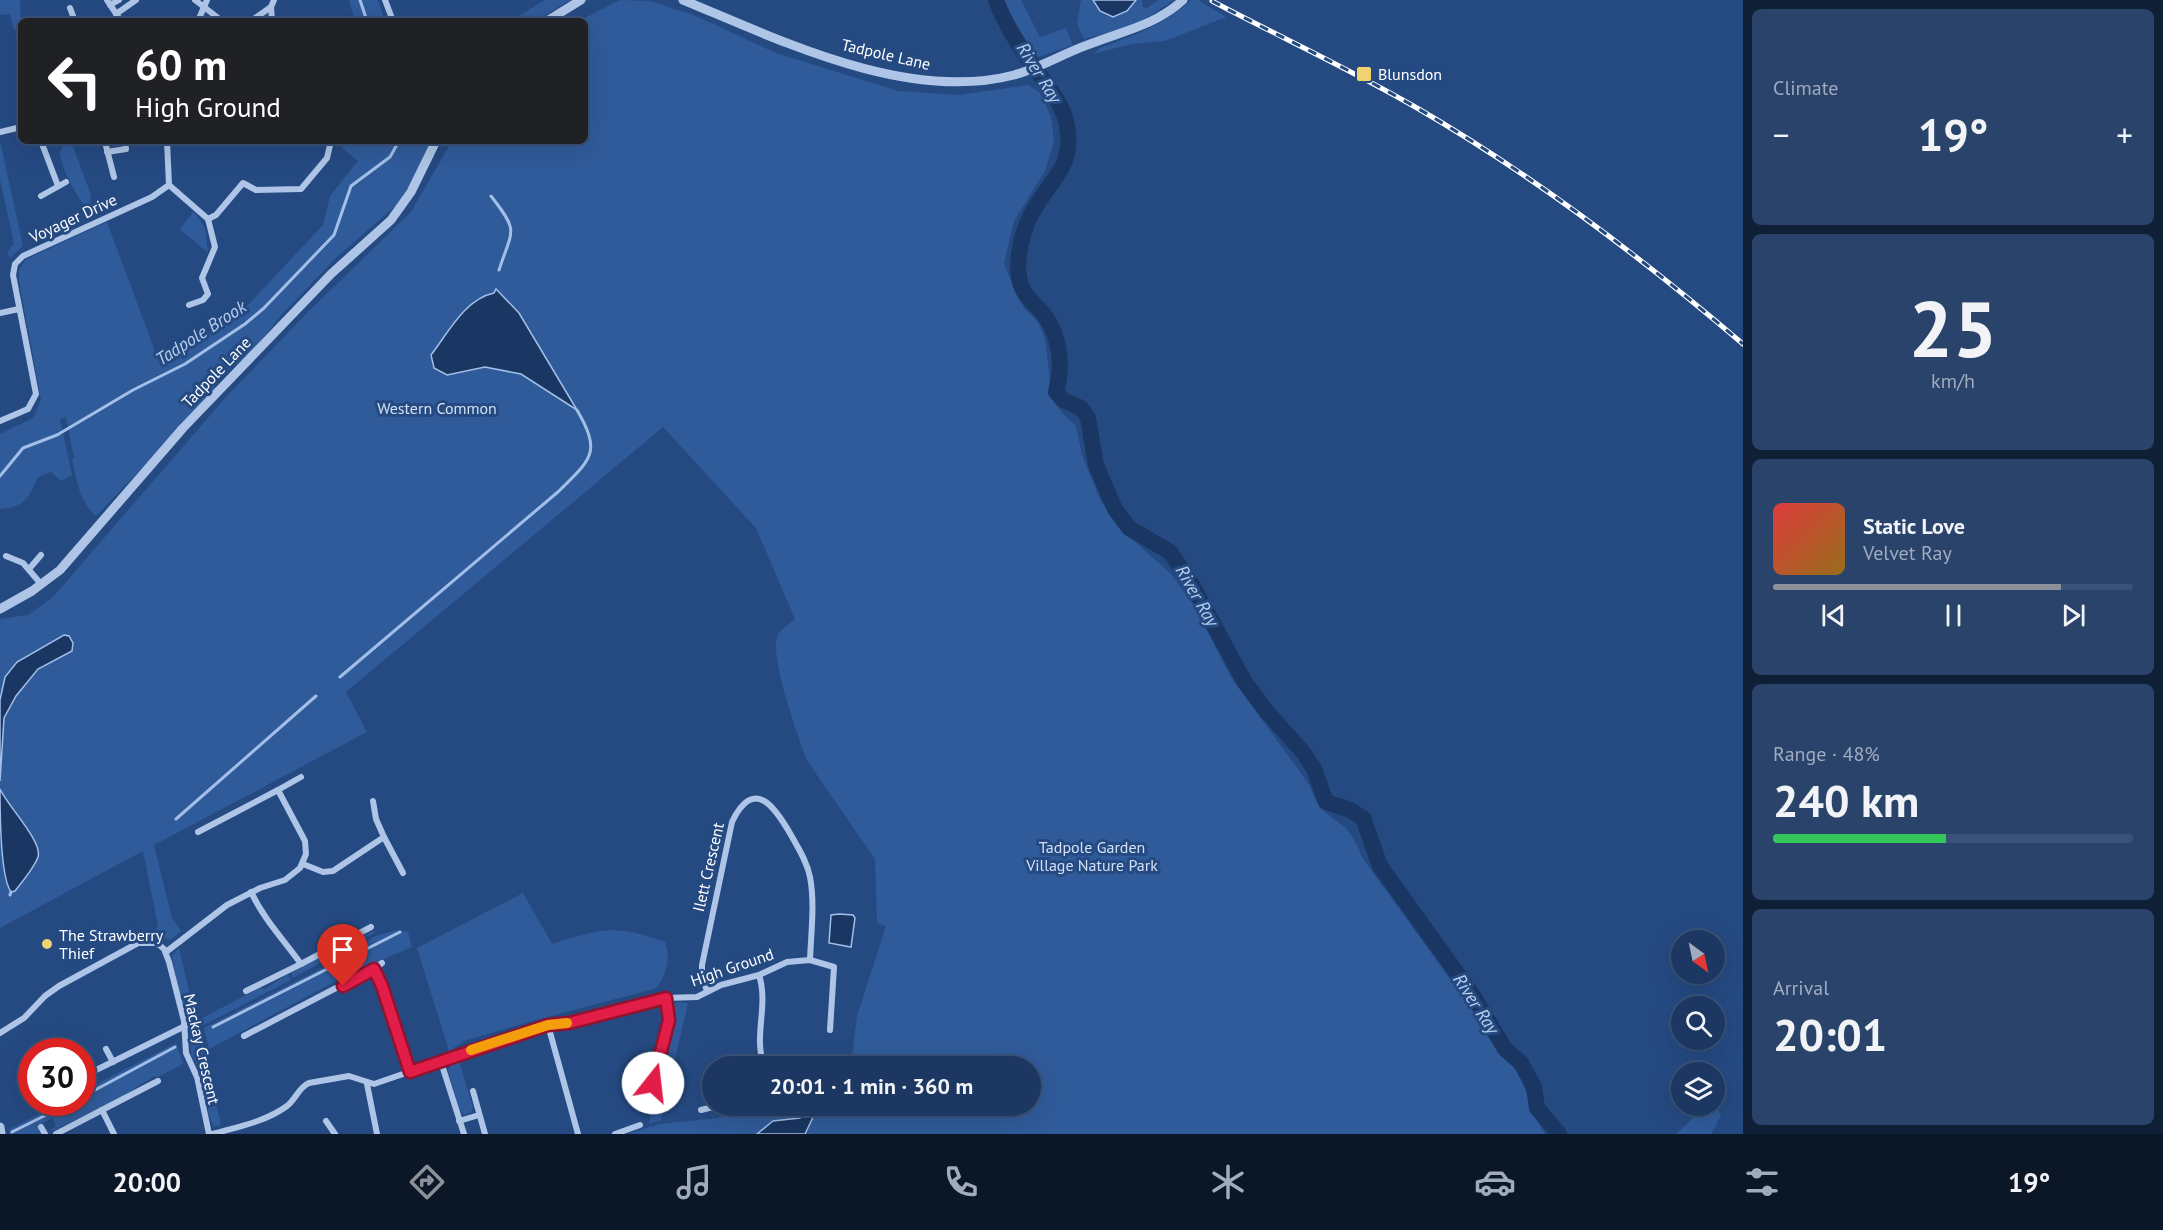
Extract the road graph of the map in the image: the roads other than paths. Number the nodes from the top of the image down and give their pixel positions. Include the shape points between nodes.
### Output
1 (118, 0) edge
2 (136, 0) edge
3 (195, 0) edge
4 (207, 0) edge
5 (274, 0) edge
6 (385, 0) edge
7 (581, 0) edge
8 (683, 0) edge
9 (1183, 0) edge
10 (109, 3) edge
11 (271, 7) junction
12 (70, 8) dead end
13 (204, 9) junction
14 (116, 14) junction
15 (74, 18) edge
16 (119, 18) edge
17 (200, 18) edge
18 (218, 18) edge
19 (255, 18) edge
20 (272, 18) edge
21 (392, 18) edge
22 (552, 18) edge
23 (18, 129) edge
24 (0, 132) edge
25 (42, 144) edge
26 (105, 144) edge
27 (125, 144) edge
28 (166, 144) edge
29 (330, 144) edge
30 (435, 144) edge
31 (107, 152) junction
32 (114, 177) dead end
33 (66, 182) dead end
34 (169, 185) junction
35 (58, 186) junction
36 (41, 196) dead end
37 (208, 219) junction
38 (189, 305) dead end
39 (19, 309) junction
40 (0, 313) edge
41 (0, 421) edge
42 (41, 555) dead end
43 (6, 556) dead end
44 (29, 569) junction
45 (41, 584) junction
46 (0, 609) edge
47 (301, 777) dead end
48 (278, 790) junction
49 (373, 801) dead end
50 (198, 832) dead end
51 (384, 837) junction
52 (303, 864) junction
53 (403, 873) dead end
54 (251, 892) junction
55 (371, 927) dead end
56 (166, 952) junction
57 (810, 960) junction
58 (382, 963) dead end
59 (301, 964) junction
60 (374, 969) junction
61 (759, 975) junction
62 (246, 991) dead end
63 (708, 991) junction
64 (666, 998) junction
65 (548, 1025) junction
66 (185, 1026) junction
67 (830, 1030) dead end
68 (0, 1033) edge
69 (244, 1036) dead end
70 (106, 1049) dead end
71 (761, 1056) edge
72 (113, 1062) junction
73 (441, 1062) junction
74 (96, 1070) edge
75 (410, 1072) junction
76 (158, 1081) dead end
77 (653, 1083) dead end
78 (367, 1084) junction
79 (473, 1091) dead end
80 (102, 1110) junction
81 (479, 1115) junction
82 (326, 1121) dead end
83 (459, 1121) junction
84 (640, 1125) dead end
85 (0, 1127) edge
86 (41, 1127) dead end
87 (1, 1134) edge
88 (45, 1134) edge
89 (56, 1134) edge
90 (114, 1134) edge
91 (210, 1134) edge
92 (335, 1134) edge
93 (377, 1134) edge
94 (464, 1134) edge
95 (485, 1134) edge
96 (579, 1134) edge
97 (615, 1134) edge

1 - 10 street
2 - 14 street
3 - 13 street
4 - 13 street
5 - 11 street
6 - 21 street
7 - 22 street
8 - 9 street, Tadpole Lane via 786,43 885,72 952,81 1015,75 1143,26
10 - 14 street
11 - 19 street
11 - 20 street
12 - 15 street
13 - 17 street
13 - 18 street
14 - 16 street
23 - 24 street
25 - 35 street
26 - 31 street
27 - 31 street via 126,148
28 - 34 street
29 - 37 street via 327,158 301,189 256,190 243,183
30 - 45 street, Tadpole Lane via 411,192 391,220 331,274 208,402 68,561
31 - 32 street
33 - 35 street
34 - 37 street
34 - 39 street, Voyager Drive via 20,258 13,273
35 - 36 street
37 - 38 street via 215,244 202,278 208,294
39 - 40 street
39 - 41 street, Voyager Drive via 35,396 25,411
42 - 44 street
43 - 44 street
44 - 45 street
45 - 46 street, Tadpole Lane
47 - 48 street
48 - 50 street
48 - 52 street via 305,841
49 - 51 street
51 - 52 street via 333,871 323,872
51 - 53 street
52 - 54 street via 289,878
54 - 56 street via 219,910
54 - 59 street via 265,920
55 - 59 street
56 - 66 street, Mackay Crescent
56 - 68 street via 154,942 138,943 54,989 24,1018
57 - 61 street, High Ground via 787,962
57 - 63 street, Ilett Crescent via 811,890 805,862 774,807 756,798 742,805 732,822 702,965
57 - 67 street via 835,970
58 - 60 street
59 - 62 street
60 - 69 street
60 - 75 street
61 - 63 street, High Ground
61 - 71 street via 764,997 758,1046
63 - 64 street, High Ground via 697,997
64 - 65 street, High Ground
64 - 77 street via 669,1020
65 - 73 street, High Ground
65 - 96 street
66 - 72 street
66 - 91 street, Mackay Crescent via 186,1053 198,1077
70 - 72 street
72 - 74 street
73 - 75 street, High Ground
73 - 83 street
75 - 78 street, High Ground
76 - 80 street
78 - 91 street, High Ground via 349,1076 309,1083 272,1115
78 - 93 street
79 - 81 street
80 - 89 street
80 - 90 street
81 - 83 street
81 - 95 street
82 - 92 street
83 - 94 street
84 - 97 street
85 - 87 street
86 - 88 street

